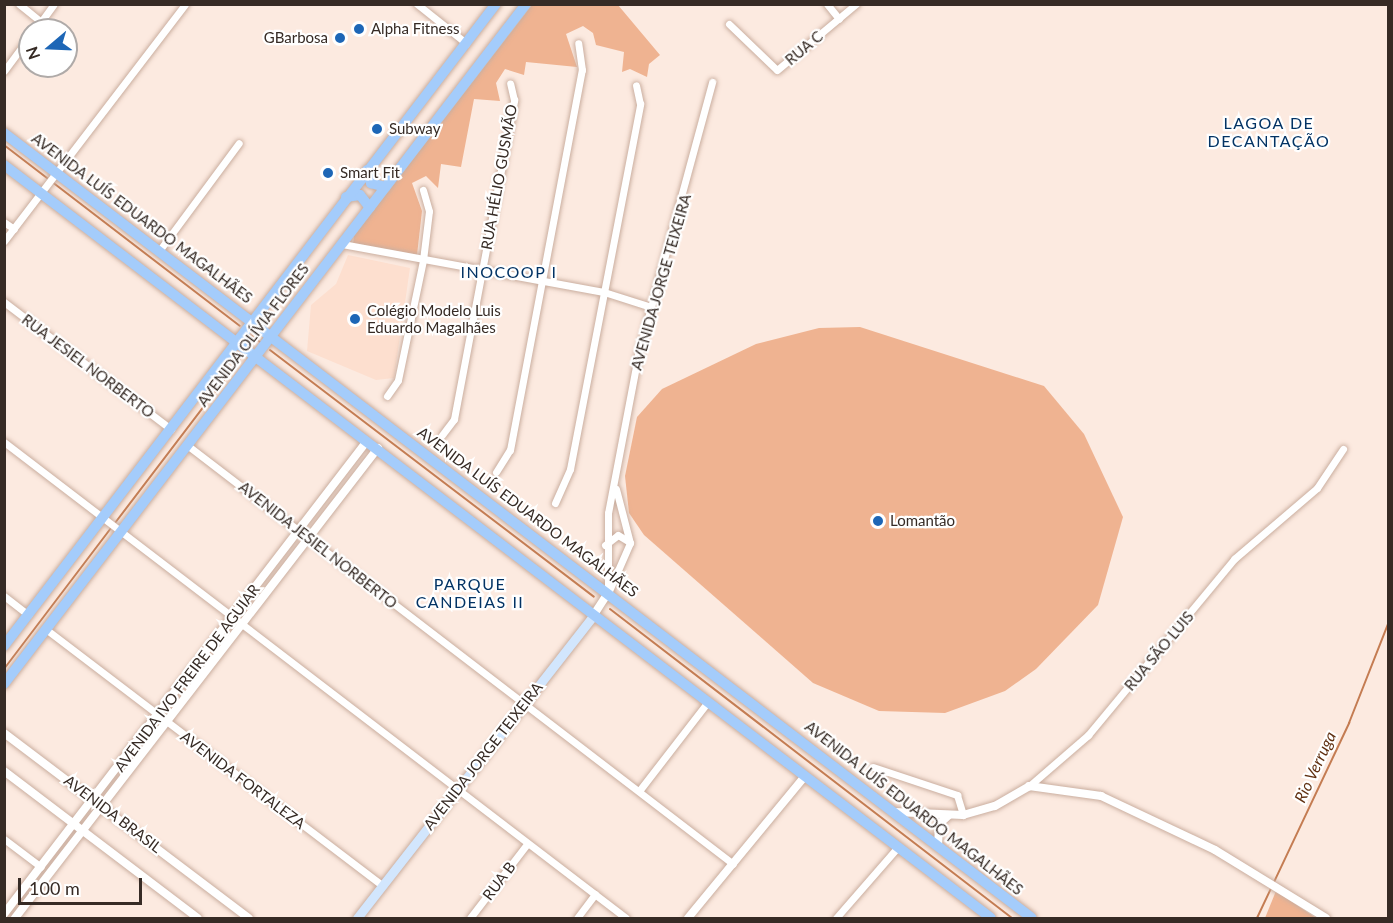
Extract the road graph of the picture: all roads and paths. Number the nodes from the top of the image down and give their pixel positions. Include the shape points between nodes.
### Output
1 (19, 4) edge
2 (54, 4) edge
3 (185, 4) edge
4 (417, 4) edge
5 (496, 4) edge
6 (526, 4) edge
7 (827, 4) edge
8 (856, 4) edge
9 (36, 18) edge
10 (44, 18) edge
11 (839, 19) junction
12 (729, 24) dead end
13 (466, 43) junction
14 (578, 44) dead end
15 (18, 52) edge
16 (4, 71) edge
17 (712, 82) dead end
18 (510, 83) dead end
19 (636, 85) dead end
20 (4, 133) edge
21 (239, 142) dead end
22 (4, 165) edge
23 (367, 170) junction
24 (54, 175) junction
25 (385, 187) junction
26 (423, 190) dead end
27 (43, 191) junction
28 (346, 197) junction
29 (370, 208) junction
30 (4, 222) edge
31 (14, 229) junction
32 (4, 241) edge
33 (342, 244) junction
34 (159, 251) junction
35 (423, 260) junction
36 (482, 270) junction
37 (543, 281) junction
38 (603, 292) junction
39 (4, 302) edge
40 (651, 307) junction
41 (253, 321) junction
42 (272, 335) junction
43 (237, 342) junction
44 (256, 355) junction
45 (387, 396) dead end
46 (171, 429) junction
47 (442, 435) dead end
48 (367, 441) junction
49 (4, 442) edge
50 (187, 445) junction
51 (378, 448) junction
52 (1343, 449) dead end
53 (496, 472) dead end
54 (616, 484) junction
55 (555, 503) dead end
56 (103, 517) junction
57 (298, 530) junction
58 (121, 531) junction
59 (309, 539) junction
60 (630, 543) junction
61 (605, 545) junction
62 (610, 591) junction
63 (4, 596) edge
64 (28, 615) junction
65 (593, 616) junction
66 (232, 618) junction
67 (242, 625) junction
68 (47, 630) junction
69 (4, 646) edge
70 (4, 684) edge
71 (524, 702) junction
72 (707, 703) junction
73 (158, 714) junction
74 (166, 721) junction
75 (4, 732) edge
76 (873, 767) dead end
77 (4, 771) edge
78 (805, 776) junction
79 (1029, 786) junction
80 (457, 789) junction
81 (639, 791) junction
82 (93, 799) junction
83 (101, 805) junction
84 (895, 812) junction
85 (949, 815) junction
86 (963, 815) junction
87 (74, 825) junction
88 (81, 831) junction
89 (4, 839) edge
90 (527, 844) junction
91 (938, 846) junction
92 (898, 847) junction
93 (733, 864) junction
94 (41, 867) junction
95 (382, 885) junction
96 (595, 894) junction
97 (5, 913) edge
98 (13, 918) edge
99 (198, 918) edge
100 (249, 918) edge
101 (357, 918) edge
102 (470, 918) edge
103 (577, 918) edge
104 (626, 918) edge
105 (688, 918) edge
106 (836, 918) edge
107 (991, 918) edge
108 (1032, 918) edge
109 (1326, 918) edge

1 - 9 street
2 - 10 street
3 - 24 street
4 - 13 street
5 - 13 main road, AVENIDA OLÍVIA FLORES
6 - 25 main road, AVENIDA OLÍVIA FLORES
7 - 11 street
8 - 11 street, RUA C
11 - 12 street, RUA C via 775,70
13 - 23 main road, AVENIDA OLÍVIA FLORES
14 - 37 street via 584,60
15 - 16 street
17 - 40 street, AVENIDA JORGE TEIXEIRA
18 - 36 street, RUA HÉLIO GUSMÃO via 514,100
19 - 38 street via 640,104
20 - 24 main road, AVENIDA LUÍS EDUARDO MAGALHÃES
21 - 34 street
22 - 27 main road
23 - 25 main road via 371,183
23 - 28 main road, AVENIDA OLÍVIA FLORES
24 - 27 street
24 - 34 main road, AVENIDA LUÍS EDUARDO MAGALHÃES
25 - 29 main road, AVENIDA OLÍVIA FLORES
26 - 35 street via 429,211
27 - 31 street
27 - 43 main road
28 - 29 main road via 360,195
28 - 41 main road, AVENIDA OLÍVIA FLORES
29 - 33 main road, AVENIDA OLÍVIA FLORES
30 - 31 street
31 - 32 street
33 - 35 street
33 - 42 main road, AVENIDA OLÍVIA FLORES
34 - 41 main road, AVENIDA LUÍS EDUARDO MAGALHÃES
35 - 36 street
35 - 45 street via 398,380
36 - 37 street
36 - 47 street, RUA HÉLIO GUSMÃO via 454,419
37 - 38 street
37 - 53 street via 510,450
38 - 40 street
38 - 55 street via 570,469
39 - 46 street, RUA JESIEL NORBERTO
40 - 54 street, AVENIDA JORGE TEIXEIRA
41 - 42 main road, AVENIDA LUÍS EDUARDO MAGALHÃES
41 - 43 main road, AVENIDA OLÍVIA FLORES
42 - 44 main road, AVENIDA OLÍVIA FLORES
42 - 62 main road, AVENIDA LUÍS EDUARDO MAGALHÃES
43 - 44 main road
43 - 46 main road, AVENIDA OLÍVIA FLORES
44 - 48 main road
44 - 50 main road, AVENIDA OLÍVIA FLORES
46 - 56 main road, AVENIDA OLÍVIA FLORES
48 - 51 main road
48 - 57 street, AVENIDA IVO FREIRE DE AGUIAR
49 - 56 street
50 - 57 street, AVENIDA JESIEL NORBERTO
50 - 58 main road, AVENIDA OLÍVIA FLORES
51 - 59 street, AVENIDA IVO FREIRE DE AGUIAR
51 - 65 main road
52 - 79 street, RUA SÃO LUIS via 1317,488 1234,559 1088,735
54 - 60 street, AVENIDA JORGE TEIXEIRA
54 - 61 street, AVENIDA JORGE TEIXEIRA
56 - 58 street
56 - 64 main road, AVENIDA OLÍVIA FLORES
57 - 59 street, AVENIDA JESIEL NORBERTO
57 - 66 street, AVENIDA IVO FREIRE DE AGUIAR
58 - 66 street
58 - 68 main road, AVENIDA OLÍVIA FLORES
59 - 67 street, AVENIDA IVO FREIRE DE AGUIAR
59 - 71 street, AVENIDA JESIEL NORBERTO
60 - 61 street via 618,535
60 - 62 street, AVENIDA JORGE TEIXEIRA
61 - 62 street, AVENIDA JORGE TEIXEIRA
62 - 65 street, AVENIDA JORGE TEIXEIRA
62 - 84 main road, AVENIDA LUÍS EDUARDO MAGALHÃES
63 - 64 street
64 - 69 main road, AVENIDA OLÍVIA FLORES
65 - 71 main road, AVENIDA JORGE TEIXEIRA
65 - 72 main road
66 - 67 street
66 - 73 street, AVENIDA IVO FREIRE DE AGUIAR
67 - 74 street, AVENIDA IVO FREIRE DE AGUIAR
67 - 80 street
68 - 70 main road, AVENIDA OLÍVIA FLORES
68 - 73 street, AVENIDA FORTALEZA
71 - 80 main road, AVENIDA JORGE TEIXEIRA
71 - 81 street, AVENIDA JESIEL NORBERTO
72 - 78 main road
72 - 81 street
73 - 74 street, AVENIDA FORTALEZA
73 - 82 street, AVENIDA IVO FREIRE DE AGUIAR
74 - 83 street, AVENIDA IVO FREIRE DE AGUIAR
74 - 95 street, AVENIDA FORTALEZA
75 - 82 street, AVENIDA BRASIL
76 - 86 street via 957,795
77 - 87 street, AVENIDA BRASIL
78 - 92 main road
78 - 93 street
79 - 86 street, RUA SÃO LUIS via 995,806
79 - 109 street via 1101,796 1281,888
80 - 90 street
80 - 95 main road, AVENIDA JORGE TEIXEIRA
81 - 93 street, AVENIDA JESIEL NORBERTO
82 - 83 street, AVENIDA BRASIL
82 - 87 street, AVENIDA IVO FREIRE DE AGUIAR
83 - 88 street, AVENIDA IVO FREIRE DE AGUIAR
83 - 100 street, AVENIDA BRASIL
84 - 85 street, RUA SÃO LUIS
84 - 91 main road, AVENIDA LUÍS EDUARDO MAGALHÃES
85 - 86 street, RUA SÃO LUIS
85 - 91 street via 939,824
87 - 88 street, AVENIDA BRASIL
87 - 94 street, AVENIDA IVO FREIRE DE AGUIAR
88 - 98 street, AVENIDA IVO FREIRE DE AGUIAR
88 - 99 street, AVENIDA BRASIL
89 - 94 street
90 - 96 street
90 - 102 street, RUA B
91 - 108 main road, AVENIDA LUÍS EDUARDO MAGALHÃES
92 - 106 street
92 - 107 main road
93 - 105 street
94 - 97 street, AVENIDA IVO FREIRE DE AGUIAR
95 - 101 main road, AVENIDA JORGE TEIXEIRA
96 - 103 street
96 - 104 street
97 - 98 street

